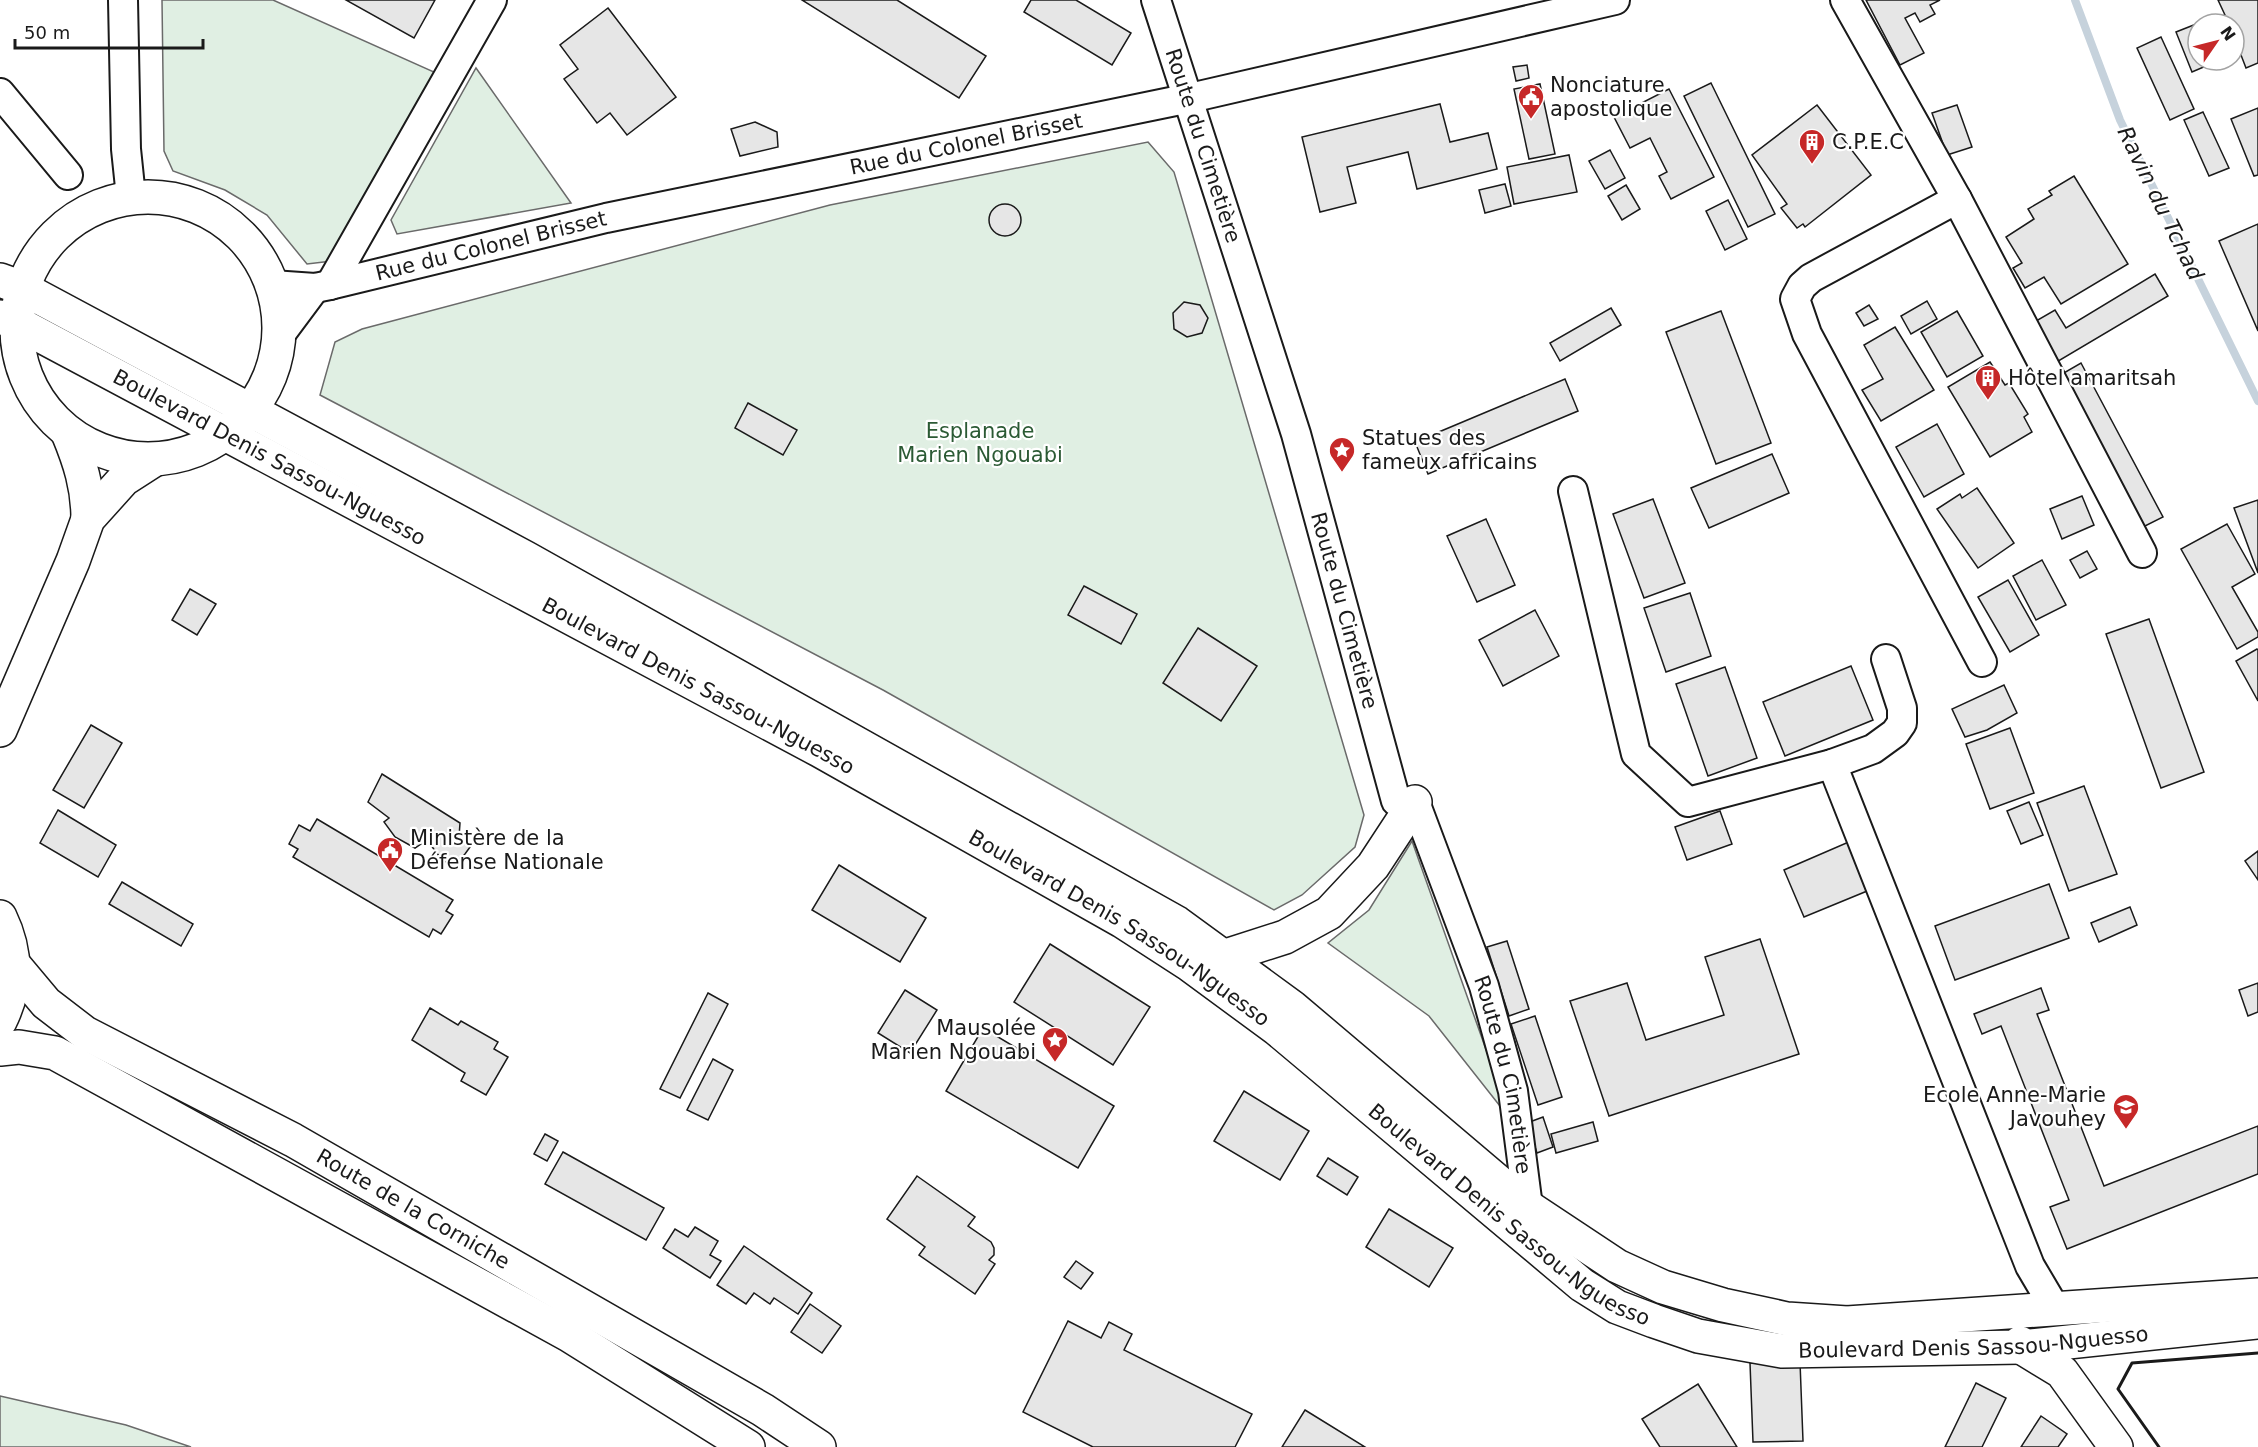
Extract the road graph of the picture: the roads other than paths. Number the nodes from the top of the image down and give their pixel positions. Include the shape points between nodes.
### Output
1 (123, 0) edge
2 (492, 0) edge
3 (1156, 0) edge
4 (1616, 0) edge
5 (1845, 0) edge
6 (0, 93) edge
7 (1190, 98) junction
8 (68, 176) dead end
9 (131, 197) junction
10 (1957, 199) junction
11 (11, 284) edge
12 (272, 285) junction
13 (323, 286) junction
14 (8, 320) edge
15 (280, 335) junction
16 (252, 411) junction
17 (68, 433) junction
18 (227, 435) junction
19 (152, 461) junction
20 (1574, 491) dead end
21 (88, 519) junction
22 (2142, 553) dead end
23 (1886, 659) dead end
24 (1982, 662) dead end
25 (0, 730) edge
26 (1832, 764) junction
27 (1415, 802) junction
28 (0, 917) edge
29 (1226, 956) junction
30 (15, 966) junction
31 (0, 1021) edge
32 (0, 1049) edge
33 (1528, 1207) junction
34 (2030, 1266) junction
35 (2258, 1295) edge
36 (2056, 1310) junction
37 (2010, 1313) junction
38 (2258, 1322) edge
39 (2021, 1347) junction
40 (2064, 1357) junction
41 (748, 1447) edge
42 (819, 1447) edge
43 (2116, 1447) edge

1 - 9 street via 126,149
2 - 13 street
3 - 7 street, Route du Cimetière
4 - 7 street, Rue du Colonel Brisset
5 - 10 street
6 - 8 street
7 - 13 street, Rue du Colonel Brisset via 606,218
7 - 27 street, Route du Cimetière via 1296,434 1396,801
9 - 11 main road via 95,207 63,227
9 - 12 main road via 166,198 201,207 231,227 256,253
10 - 22 street
10 - 24 street via 1811,278 1795,298 1808,334
11 - 14 main road
11 - 16 main road, Boulevard Denis Sassou-Nguesso
12 - 13 street, Rue du Colonel Brisset
12 - 15 main road
13 - 15 street
14 - 17 main road via 22,365 40,402
14 - 18 main road, Boulevard Denis Sassou-Nguesso
15 - 16 main road via 272,375
16 - 18 main road
16 - 29 main road, Boulevard Denis Sassou-Nguesso via 526,558 1068,860
17 - 19 main road via 108,454
17 - 21 main road via 83,468
18 - 19 main road via 192,453
18 - 39 main road, Boulevard Denis Sassou-Nguesso via 819,750 1122,921 1190,965 1276,1029 1582,1285 1617,1307 1698,1336 1782,1351
19 - 21 main road via 124,480
20 - 26 street via 1636,754 1688,802
21 - 25 main road
23 - 26 street via 1902,708 1902,723 1873,749
26 - 34 street
27 - 29 main road via 1373,866 1329,913 1285,937
27 - 33 street, Route du Cimetière via 1487,996 1513,1091
28 - 30 main road
29 - 33 main road, Boulevard Denis Sassou-Nguesso
30 - 31 main road via 9,1004
30 - 42 main road, Route de la Corniche via 46,1003 85,1033 293,1140 763,1410
32 - 41 main road, Route de la Corniche via 19,1047 55,1053 569,1335
33 - 37 main road, Boulevard Denis Sassou-Nguesso via 1617,1266 1663,1287 1786,1319 1847,1323
34 - 36 street
34 - 37 street
35 - 36 main road, Boulevard Denis Sassou-Nguesso
36 - 37 main road, Boulevard Denis Sassou-Nguesso
36 - 40 main road
37 - 39 main road
38 - 40 main road, Boulevard Denis Sassou-Nguesso
39 - 40 main road, Boulevard Denis Sassou-Nguesso
40 - 43 main road

